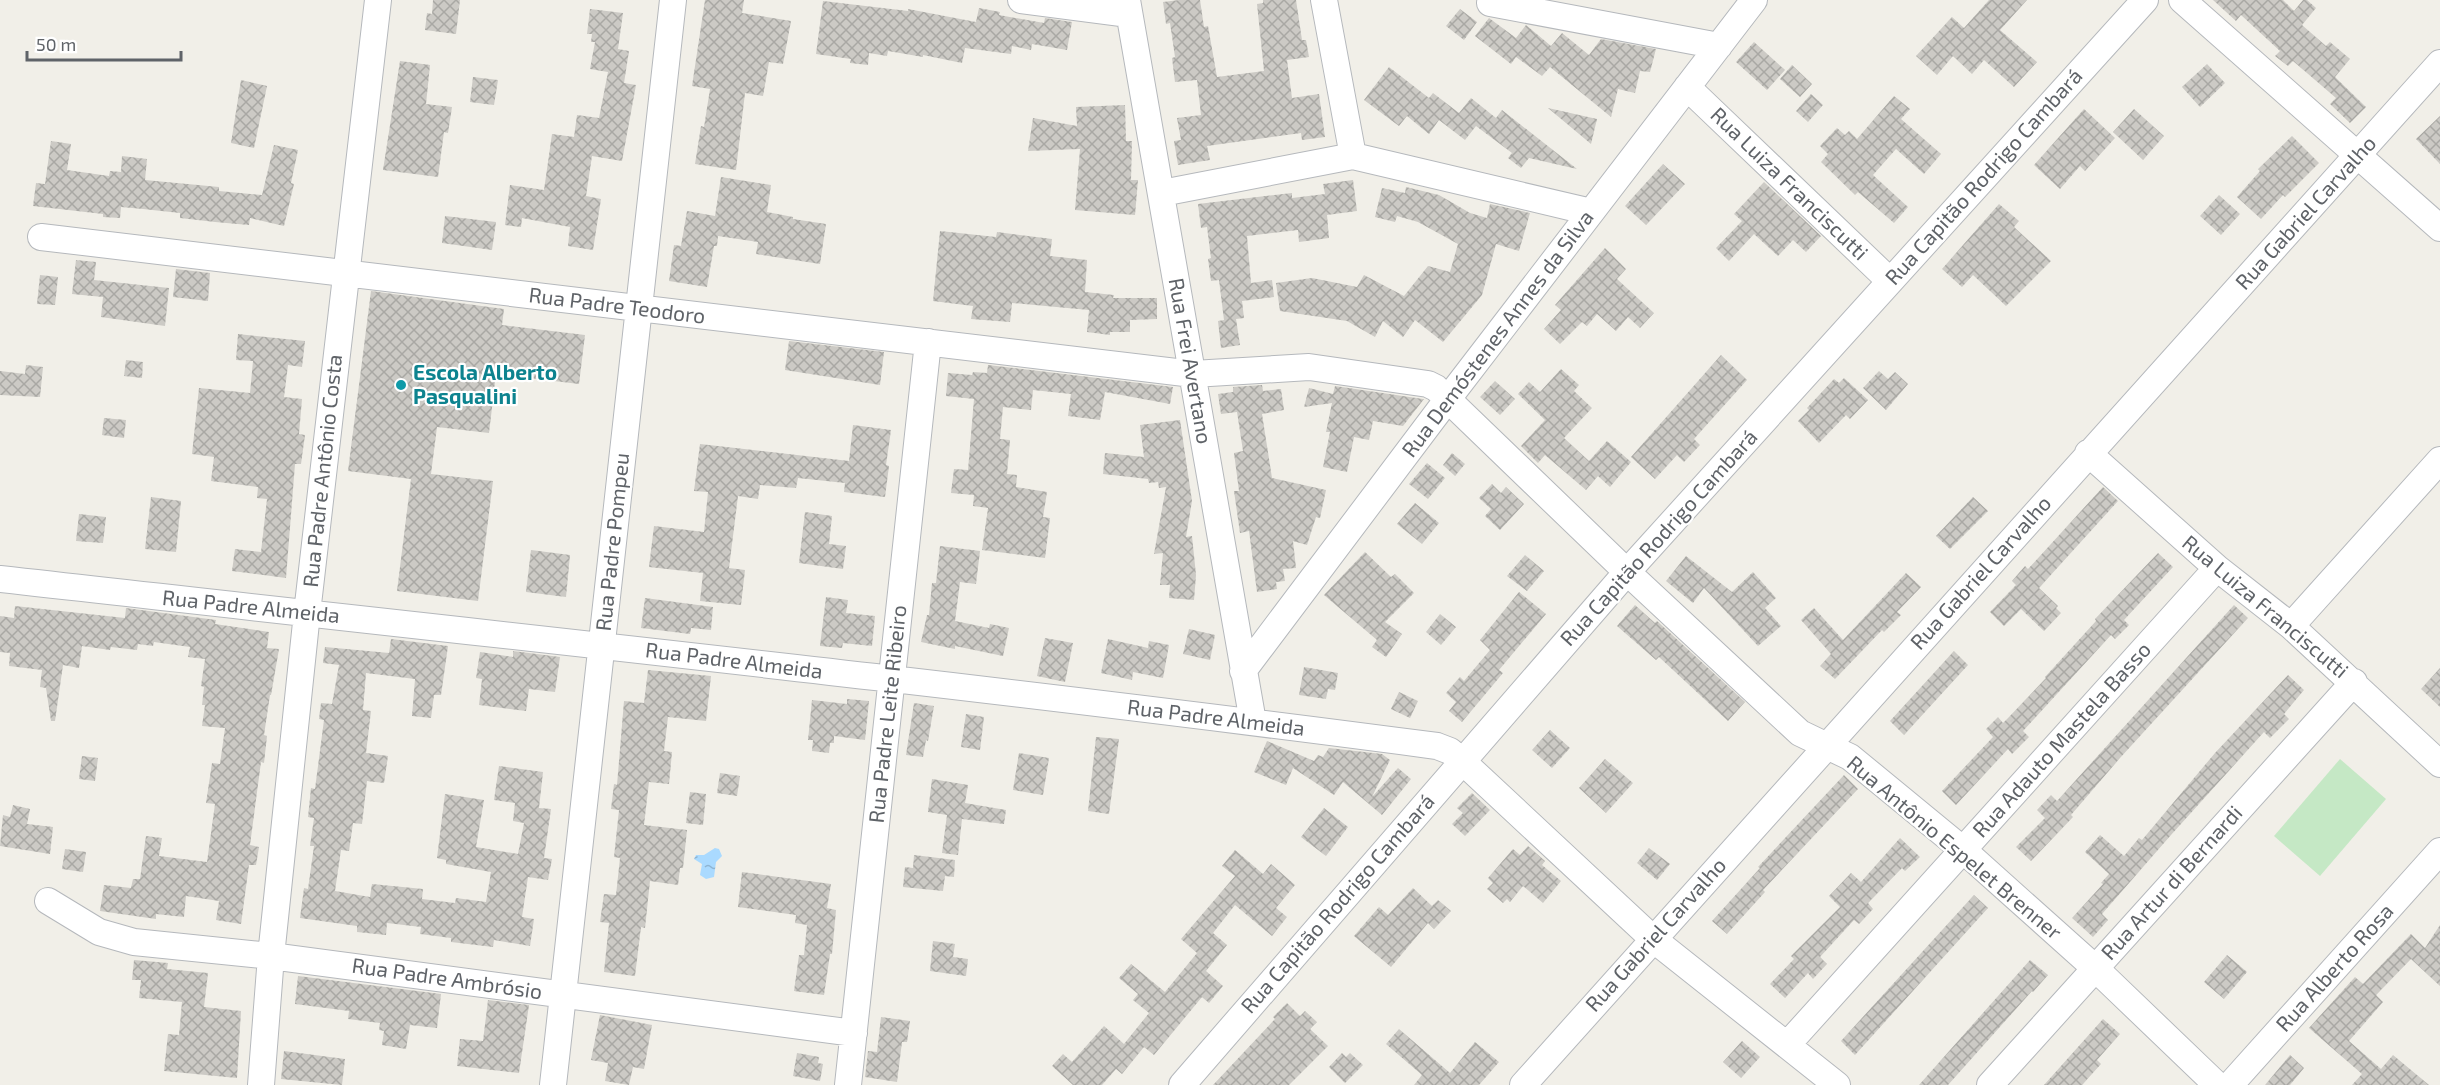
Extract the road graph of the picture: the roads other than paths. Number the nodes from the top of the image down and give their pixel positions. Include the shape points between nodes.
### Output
1 (378, 0) edge
2 (673, 0) edge
3 (1021, 0) edge
4 (1324, 0) edge
5 (1754, 0) edge
6 (2145, 0) edge
7 (2182, 0) edge
8 (1508, 4) edge
9 (1128, 7) edge
10 (1719, 46) junction
11 (2440, 63) edge
12 (1688, 87) junction
13 (1353, 156) junction
14 (2358, 156) junction
15 (1161, 193) junction
16 (1591, 212) junction
17 (2440, 228) edge
18 (41, 237) dead end
19 (345, 273) junction
20 (1890, 281) junction
21 (638, 308) junction
22 (928, 342) junction
23 (1193, 374) junction
24 (1447, 400) junction
25 (2088, 453) junction
26 (2440, 460) edge
27 (2217, 568) junction
28 (1627, 572) junction
29 (0, 579) edge
30 (307, 613) junction
31 (2291, 626) junction
32 (601, 646) junction
33 (1243, 671) junction
34 (892, 679) junction
35 (2354, 682) junction
36 (1253, 722) junction
37 (1826, 746) junction
38 (1462, 761) junction
39 (2440, 764) edge
40 (1962, 849) junction
41 (2440, 851) edge
42 (48, 901) dead end
43 (1653, 939) junction
44 (271, 956) junction
45 (2095, 968) junction
46 (562, 995) junction
47 (854, 1033) junction
48 (1786, 1045) junction
49 (261, 1085) edge
50 (553, 1085) edge
51 (848, 1085) edge
52 (1182, 1085) edge
53 (1523, 1085) edge
54 (1837, 1085) edge
55 (1990, 1085) edge
56 (2217, 1085) edge
57 (2230, 1085) edge

1 - 19 street, Rua Padre Antônio Costa
2 - 21 street, Rua Padre Pompeu
3 - 9 street
4 - 13 street
5 - 10 street, Rua Demóstenes Annes da Silva
6 - 20 street, Rua Capitão Rodrigo Cambará
7 - 14 street
8 - 10 street
9 - 15 street, Rua Frei Avertano
10 - 12 street, Rua Demóstenes Annes da Silva
11 - 14 street, Rua Gabriel Carvalho
12 - 16 street, Rua Demóstenes Annes da Silva
12 - 20 street, Rua Luiza Franciscutti
13 - 15 street
13 - 16 street
14 - 17 street
14 - 25 street, Rua Gabriel Carvalho
15 - 23 street, Rua Frei Avertano
16 - 24 street, Rua Demóstenes Annes da Silva
18 - 19 street, Rua Padre Teodoro
19 - 21 street, Rua Padre Teodoro
19 - 30 street, Rua Padre Antônio Costa
20 - 28 street, Rua Capitão Rodrigo Cambará
21 - 22 street, Rua Padre Teodoro
21 - 32 street, Rua Padre Pompeu
22 - 23 street, Rua Padre Teodoro
22 - 34 street, Rua Padre Leite Ribeiro
23 - 24 street, Rua Padre Teodoro via 1310,367 1420,381 1436,388
23 - 33 street, Rua Frei Avertano
24 - 28 street, Rua Antônio Espelet Brenner
24 - 33 street, Rua Demóstenes Annes da Silva
25 - 27 street, Rua Luiza Franciscutti
25 - 37 street, Rua Gabriel Carvalho
26 - 31 street
27 - 31 street, Rua Luiza Franciscutti
27 - 40 street, Rua Adauto Mastela Basso
28 - 37 street, Rua Antônio Espelet Brenner via 1800,733
28 - 38 street, Rua Capitão Rodrigo Cambará
29 - 30 street, Rua Padre Almeida
30 - 32 street, Rua Padre Almeida
30 - 44 street, Rua Padre Antônio Costa
31 - 35 street, Rua Luiza Franciscutti
32 - 34 street, Rua Padre Almeida
32 - 46 street, Rua Padre Pompeu
33 - 36 street, Rua Frei Avertano
34 - 36 street, Rua Padre Almeida
34 - 47 street, Rua Padre Leite Ribeiro
35 - 39 street, Rua Luiza Franciscutti
35 - 45 street, Rua Artur di Bernardi
36 - 38 street, Rua Padre Almeida via 1437,746
37 - 40 street, Rua Antônio Espelet Brenner via 1850,757
37 - 43 street, Rua Gabriel Carvalho
38 - 43 street, Rua Padre Almeida
38 - 52 street, Rua Capitão Rodrigo Cambará
40 - 45 street, Rua Antônio Espelet Brenner
40 - 48 street, Rua Adauto Mastela Basso
41 - 57 street, Rua Alberto Rosa
42 - 44 street, Rua Padre Ambrósio via 99,932 134,942
43 - 48 street, Rua Padre Almeida
43 - 53 street, Rua Gabriel Carvalho
44 - 46 street, Rua Padre Ambrósio
44 - 49 street, Rua Padre Antônio Costa
45 - 55 street, Rua Artur di Bernardi
45 - 56 street, Rua Antônio Espelet Brenner
46 - 47 street, Rua Padre Ambrósio
46 - 50 street, Rua Padre Pompeu
47 - 51 street, Rua Padre Leite Ribeiro
48 - 54 street, Rua Padre Almeida

